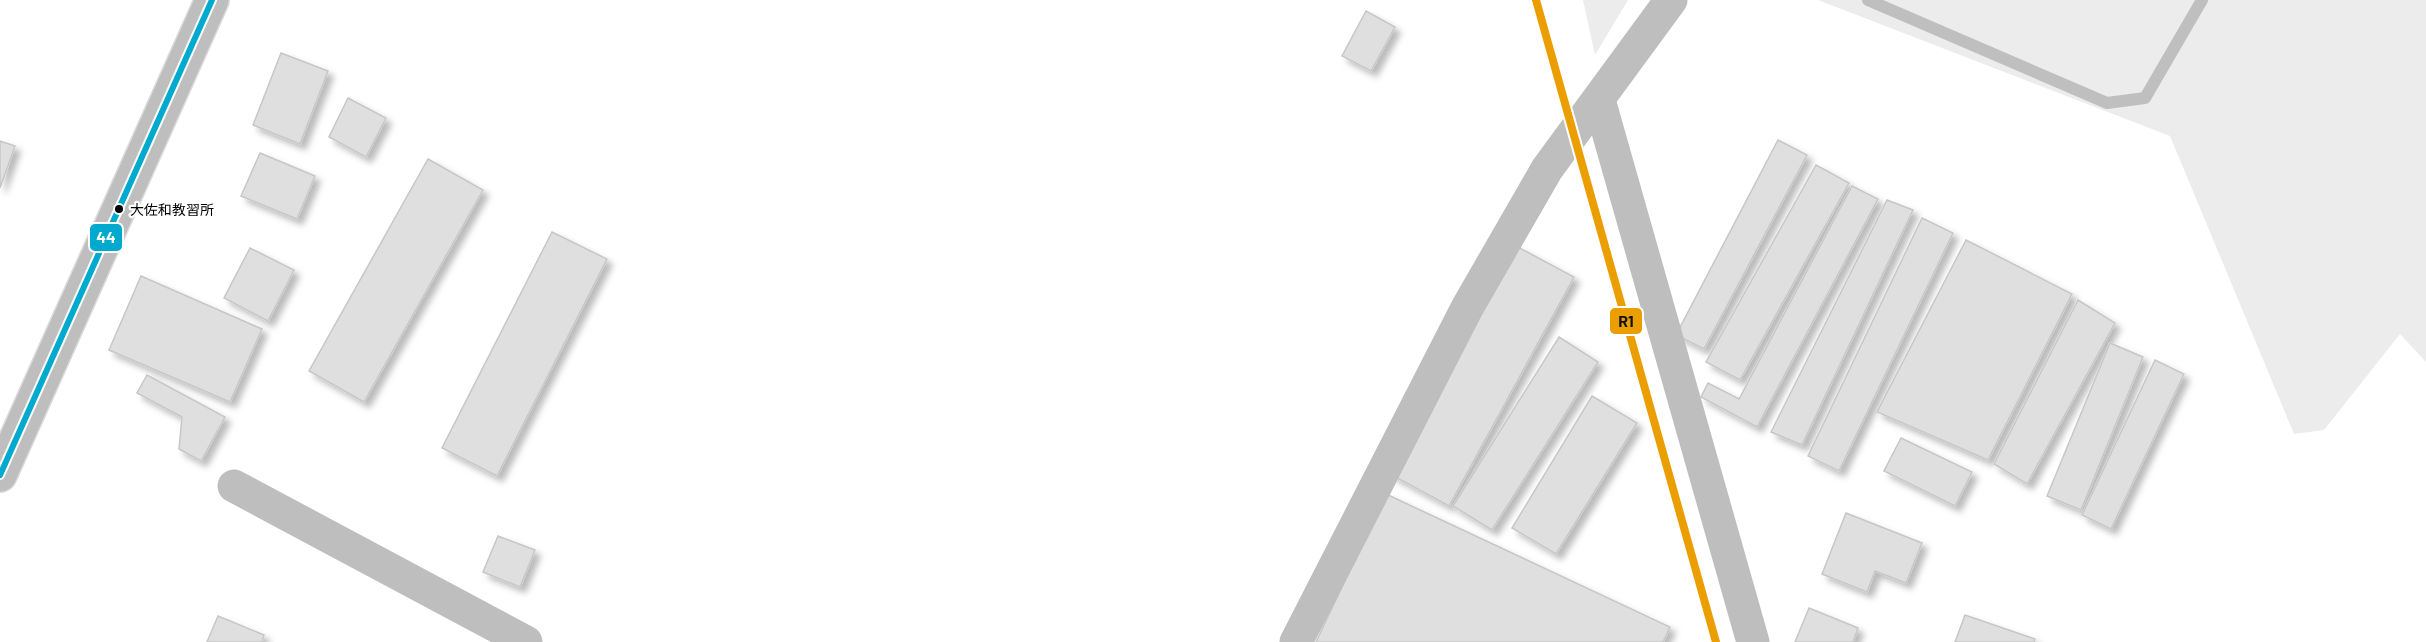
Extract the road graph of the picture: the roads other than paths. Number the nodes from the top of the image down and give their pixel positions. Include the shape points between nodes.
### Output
1 (212, 0) edge
2 (1671, 0) edge
3 (1599, 100) junction
4 (0, 475) edge
5 (234, 486) dead end
6 (523, 641) edge
7 (1296, 642) edge
8 (1753, 642) edge

1 - 4 street
2 - 3 street
3 - 7 street via 1547,169 1467,308
3 - 8 street
5 - 6 street

